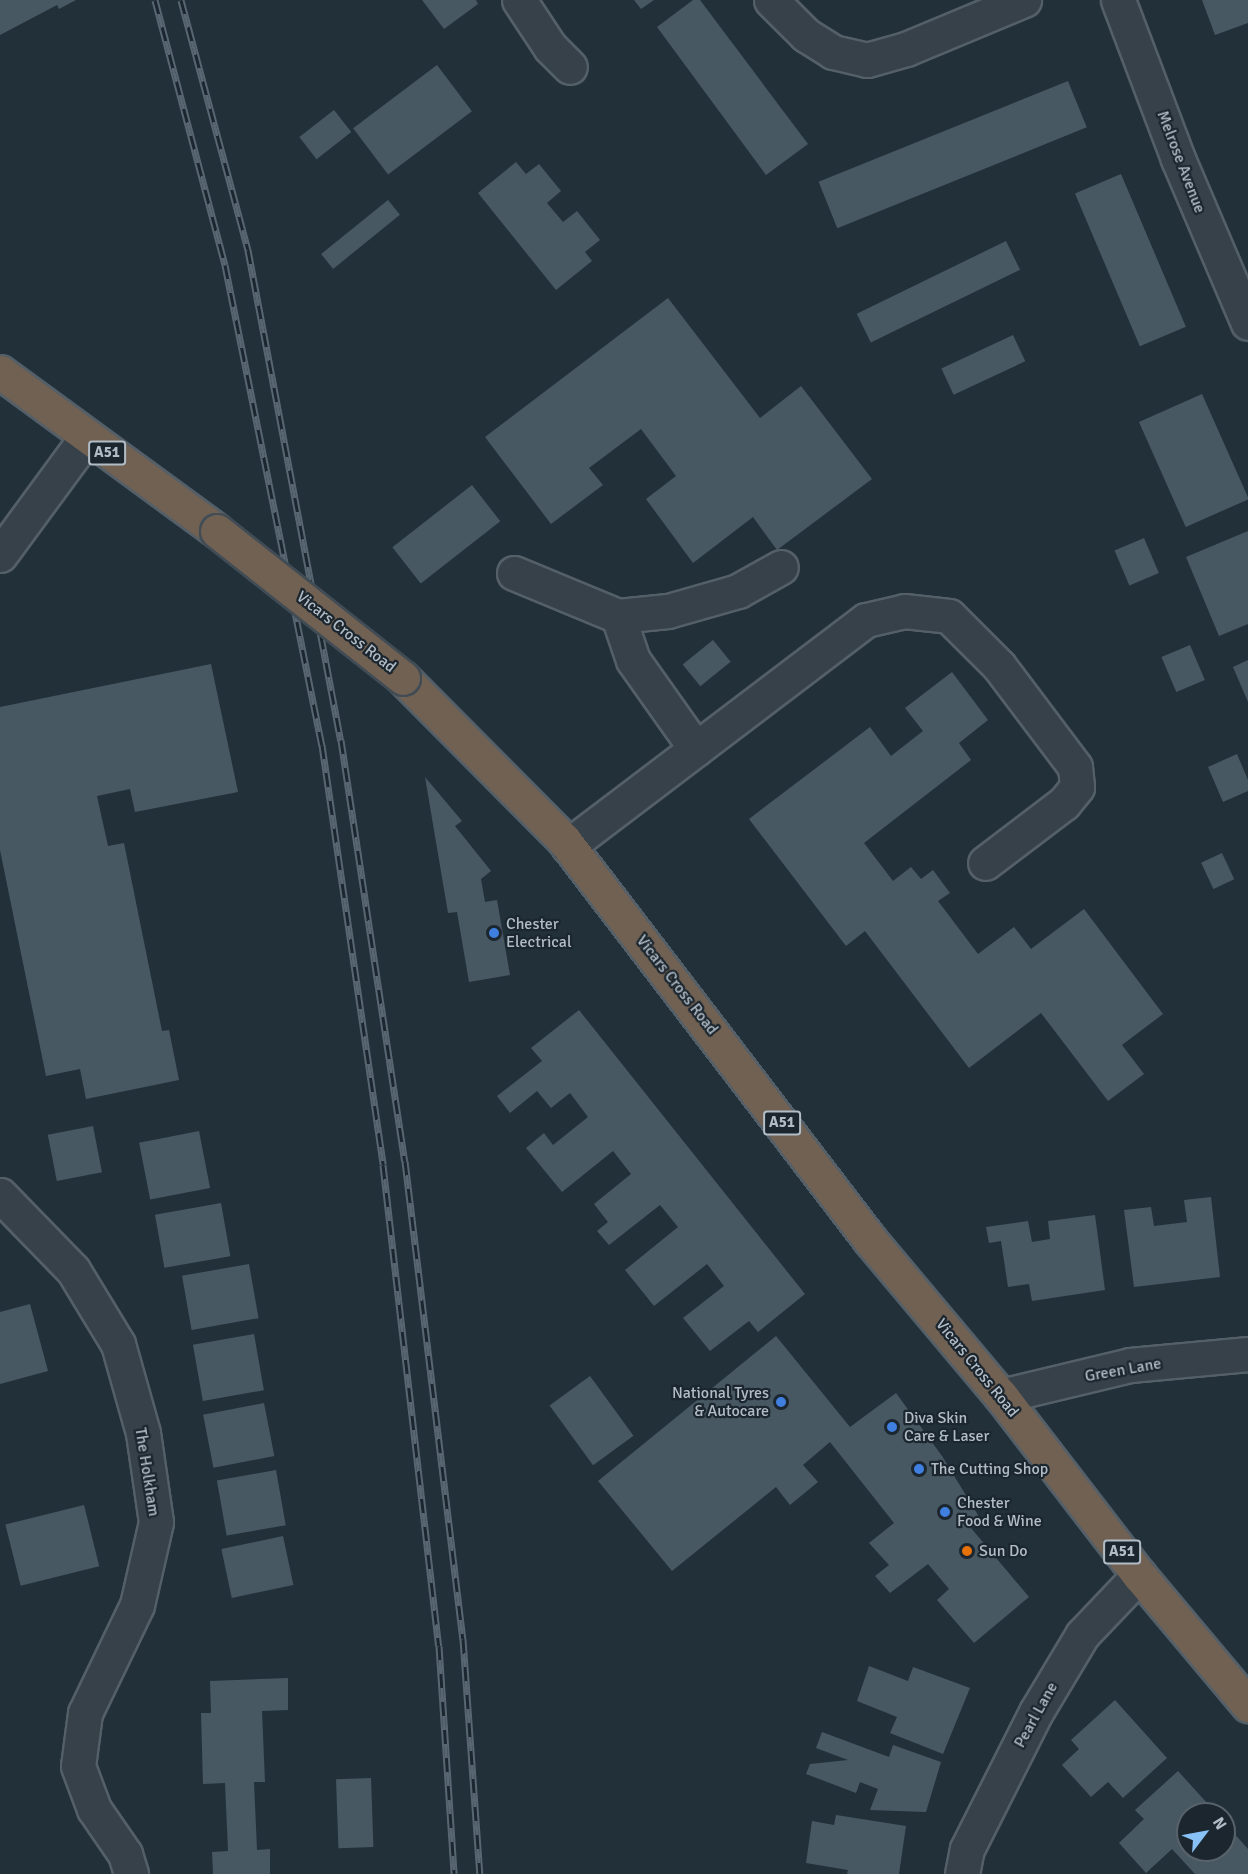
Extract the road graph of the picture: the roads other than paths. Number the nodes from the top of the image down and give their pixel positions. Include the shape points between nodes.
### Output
1 (519, 0) edge
2 (771, 0) edge
3 (1024, 0) edge
4 (1118, 0) edge
5 (570, 67) dead end
6 (1248, 323) edge
7 (0, 372) edge
8 (86, 438) junction
9 (0, 555) edge
10 (781, 567) dead end
11 (514, 573) dead end
12 (618, 616) junction
13 (696, 749) junction
14 (568, 846) junction
15 (985, 863) dead end
16 (0, 1195) edge
17 (1248, 1354) edge
18 (1001, 1396) junction
19 (1140, 1575) junction
20 (1248, 1705) edge
21 (131, 1874) edge
22 (962, 1874) edge

1 - 5 street via 550,47
2 - 3 street via 806,35 833,52 867,60 906,49
4 - 6 street, Melrose Avenue via 1183,170
7 - 8 highway, Vicars Cross Road / A51
8 - 9 street
8 - 14 highway, Vicars Cross Road / A51, bridge via 217,531 404,678
10 - 12 street via 738,591 668,611
11 - 12 street
12 - 13 street via 633,660
13 - 14 street
13 - 15 street via 866,621 904,611 949,616 999,666 1075,767 1077,787 1064,802
14 - 18 highway, Vicars Cross Road / A51 via 870,1240
16 - 21 street, The Holkham via 73,1270 118,1344 143,1433 156,1522 137,1605 85,1713 78,1766 94,1809 125,1854
17 - 18 street, Green Lane via 1130,1365
18 - 19 highway, Vicars Cross Road / A51
19 - 20 highway, Vicars Cross Road / A51
19 - 22 street, Pearl Lane via 1082,1635 1059,1673 967,1849

